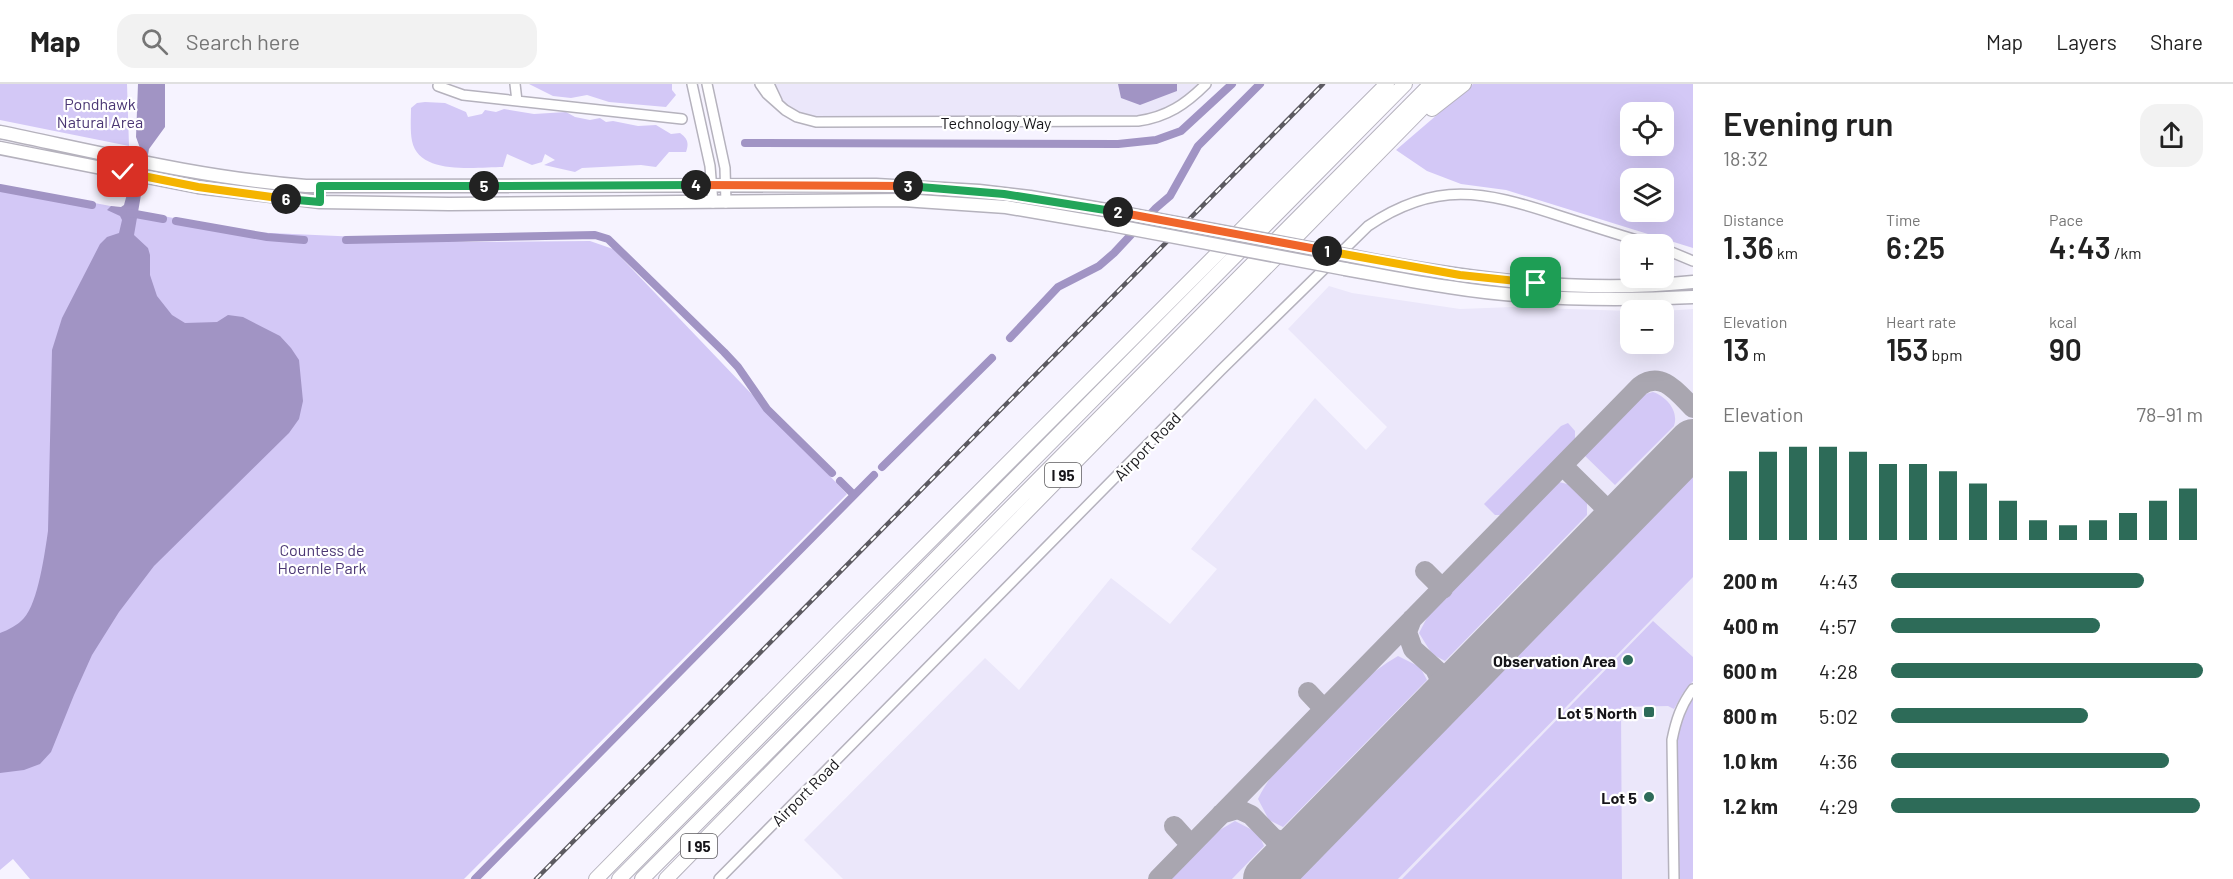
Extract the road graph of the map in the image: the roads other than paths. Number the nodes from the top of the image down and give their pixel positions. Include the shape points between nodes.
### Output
1 (515, 84) edge
2 (692, 84) edge
3 (707, 84) edge
4 (760, 84) edge
5 (769, 84) edge
6 (1206, 84) edge
7 (1387, 84) edge
8 (1405, 84) edge
9 (1431, 84) edge
10 (1446, 84) edge
11 (1464, 84) edge
12 (438, 86) dead end
13 (517, 101) junction
14 (779, 106) junction
15 (682, 119) dead end
16 (0, 132) edge
17 (1395, 137) junction
18 (0, 148) edge
19 (712, 185) junction
20 (726, 185) junction
21 (326, 187) junction
22 (325, 202) junction
23 (720, 203) junction
24 (1620, 234) edge
25 (1674, 253) edge
26 (1693, 261) edge
27 (1693, 282) edge
28 (1693, 297) edge
29 (925, 571) junction
30 (841, 630) junction
31 (1693, 689) edge
32 (805, 714) junction
33 (732, 812) junction
34 (596, 879) edge
35 (619, 879) edge
36 (642, 879) edge
37 (666, 879) edge
38 (719, 879) edge
39 (1674, 879) edge

1 - 13 street
2 - 19 street
3 - 20 street
4 - 14 street, Technology Way
5 - 14 street
6 - 14 street, Technology Way via 1175,110 1138,121 823,122 797,117
7 - 30 highway
8 - 29 highway
9 - 32 highway
10 - 17 highway, I 95
11 - 17 highway
12 - 13 street via 463,95
13 - 15 street
16 - 21 main road via 157,165 252,181
17 - 33 highway, I 95
18 - 22 main road via 230,192
19 - 20 main road
19 - 21 main road
19 - 23 street
20 - 23 street
20 - 27 main road, bridge via 945,188 1030,197 1460,275 1612,286
21 - 22 main road
22 - 23 main road
23 - 28 main road, bridge via 937,201 1106,224 1451,288 1605,299
24 - 38 street, Airport Road via 1515,201 1471,194 1410,203 1368,226
25 - 26 street
29 - 30 highway
29 - 35 highway
30 - 34 highway
31 - 39 street via 1676,719 1672,740
32 - 33 highway
32 - 36 highway
33 - 37 highway, I 95

